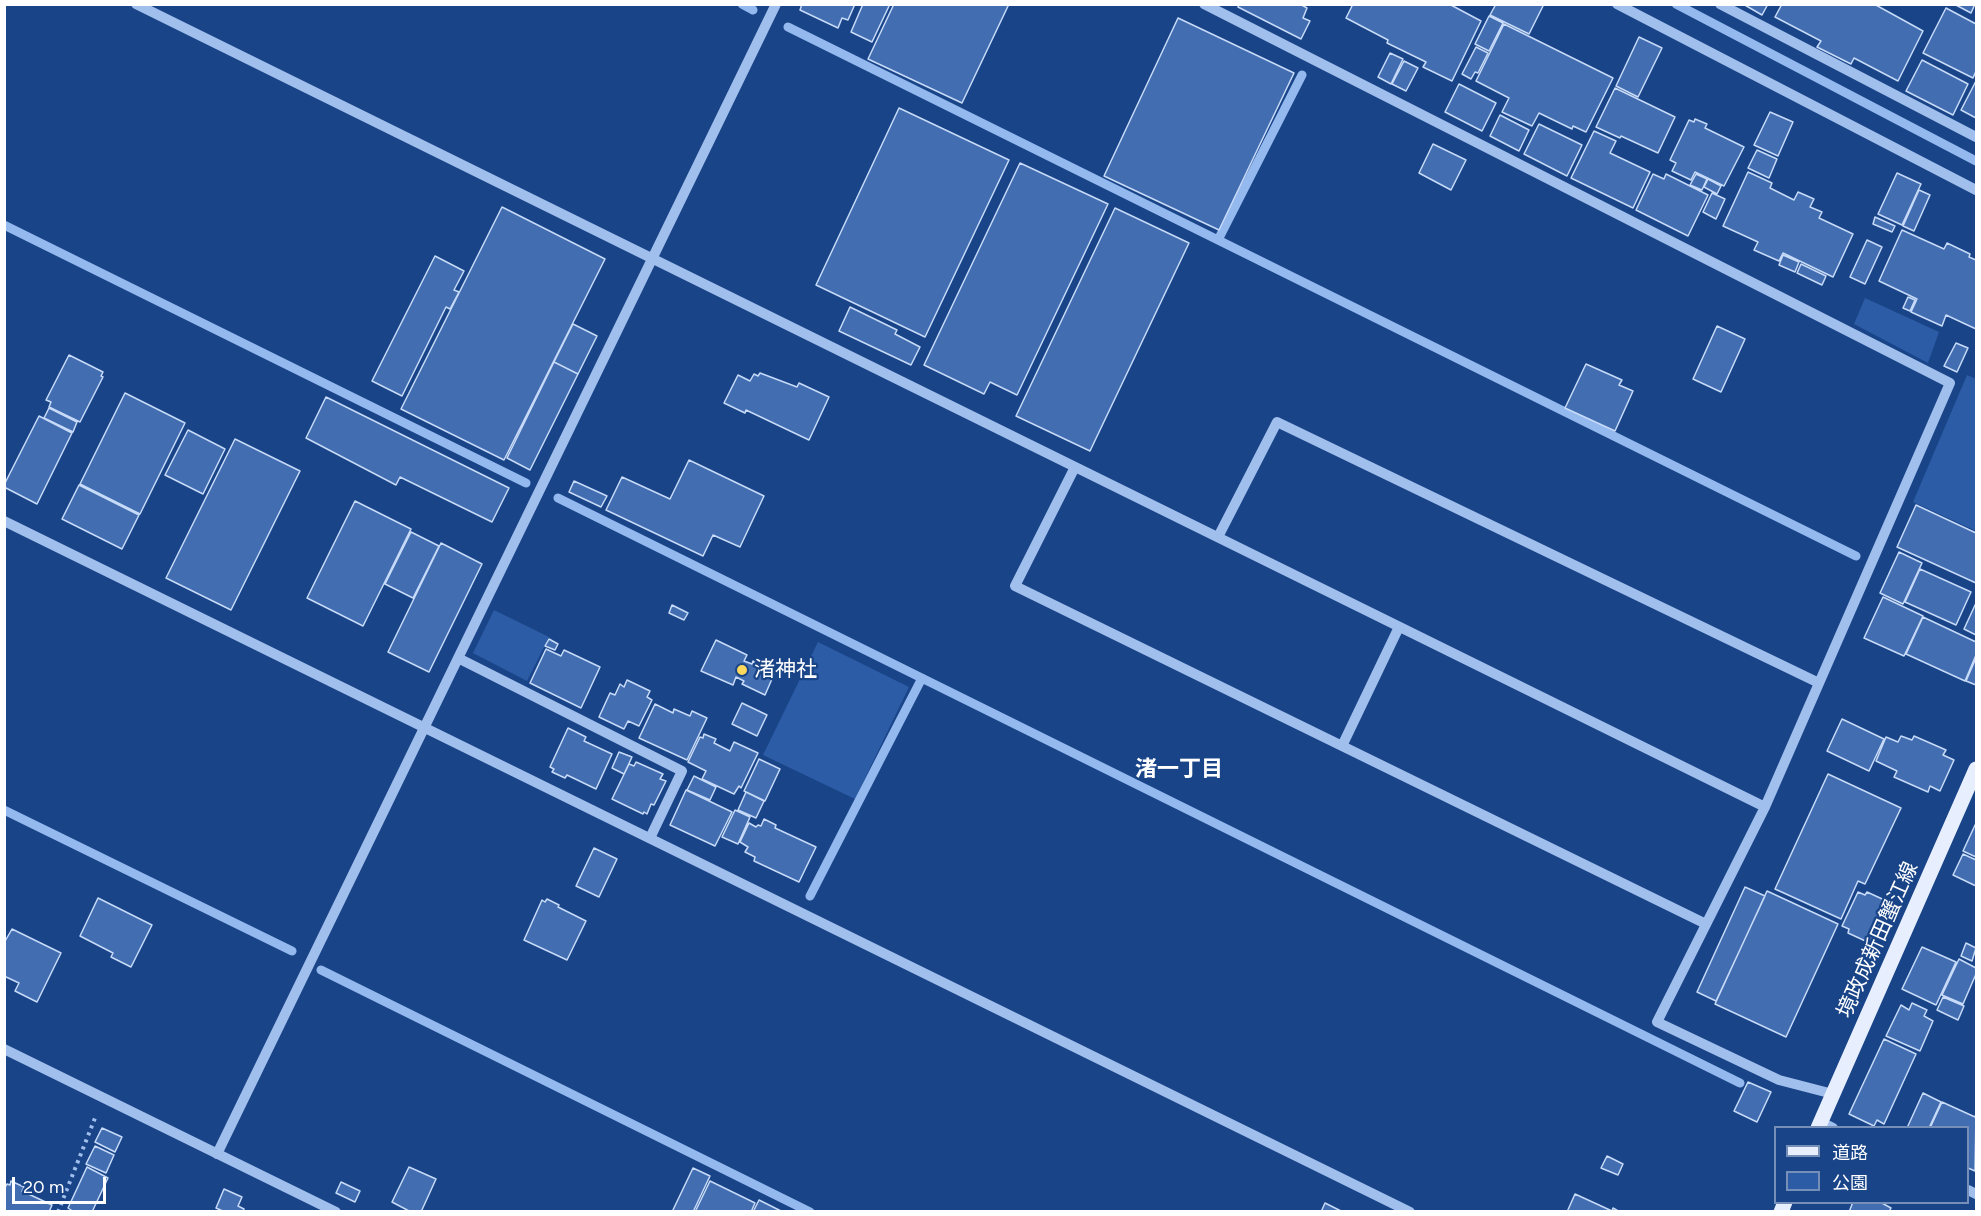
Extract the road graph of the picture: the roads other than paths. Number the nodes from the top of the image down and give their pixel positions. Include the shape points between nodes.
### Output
1 (136, 4) edge
2 (776, 4) edge
3 (1204, 4) edge
4 (1617, 4) edge
5 (1720, 4) edge
6 (1977, 138) edge
7 (1977, 190) edge
8 (652, 259) junction
9 (1075, 467) junction
10 (4, 522) edge
11 (1218, 537) junction
12 (1399, 627) junction
13 (458, 658) junction
14 (1819, 682) junction
15 (424, 728) junction
16 (1342, 746) junction
17 (1977, 769) edge
18 (1765, 807) junction
19 (650, 838) junction
20 (1706, 924) junction
21 (4, 1049) edge
22 (1833, 1094) junction
23 (1824, 1126) edge
24 (217, 1154) junction
25 (336, 1212) edge
26 (1410, 1212) edge

1 - 8 street
2 - 8 street
3 - 14 street via 1950,383
4 - 7 street
5 - 6 street
8 - 9 street
8 - 13 street
9 - 11 street
9 - 16 street via 1015,586
10 - 15 street
11 - 12 street
11 - 14 street via 1277,422
12 - 16 street
12 - 18 street
13 - 15 street
13 - 19 street via 682,771
14 - 18 street
15 - 19 street
15 - 24 street
16 - 20 street
17 - 22 main road, 境政成新田蟹江線
18 - 20 street
19 - 26 street
20 - 22 street via 1657,1022 1779,1080
21 - 24 street
22 - 23 main road, 境政成新田蟹江線
24 - 25 street

